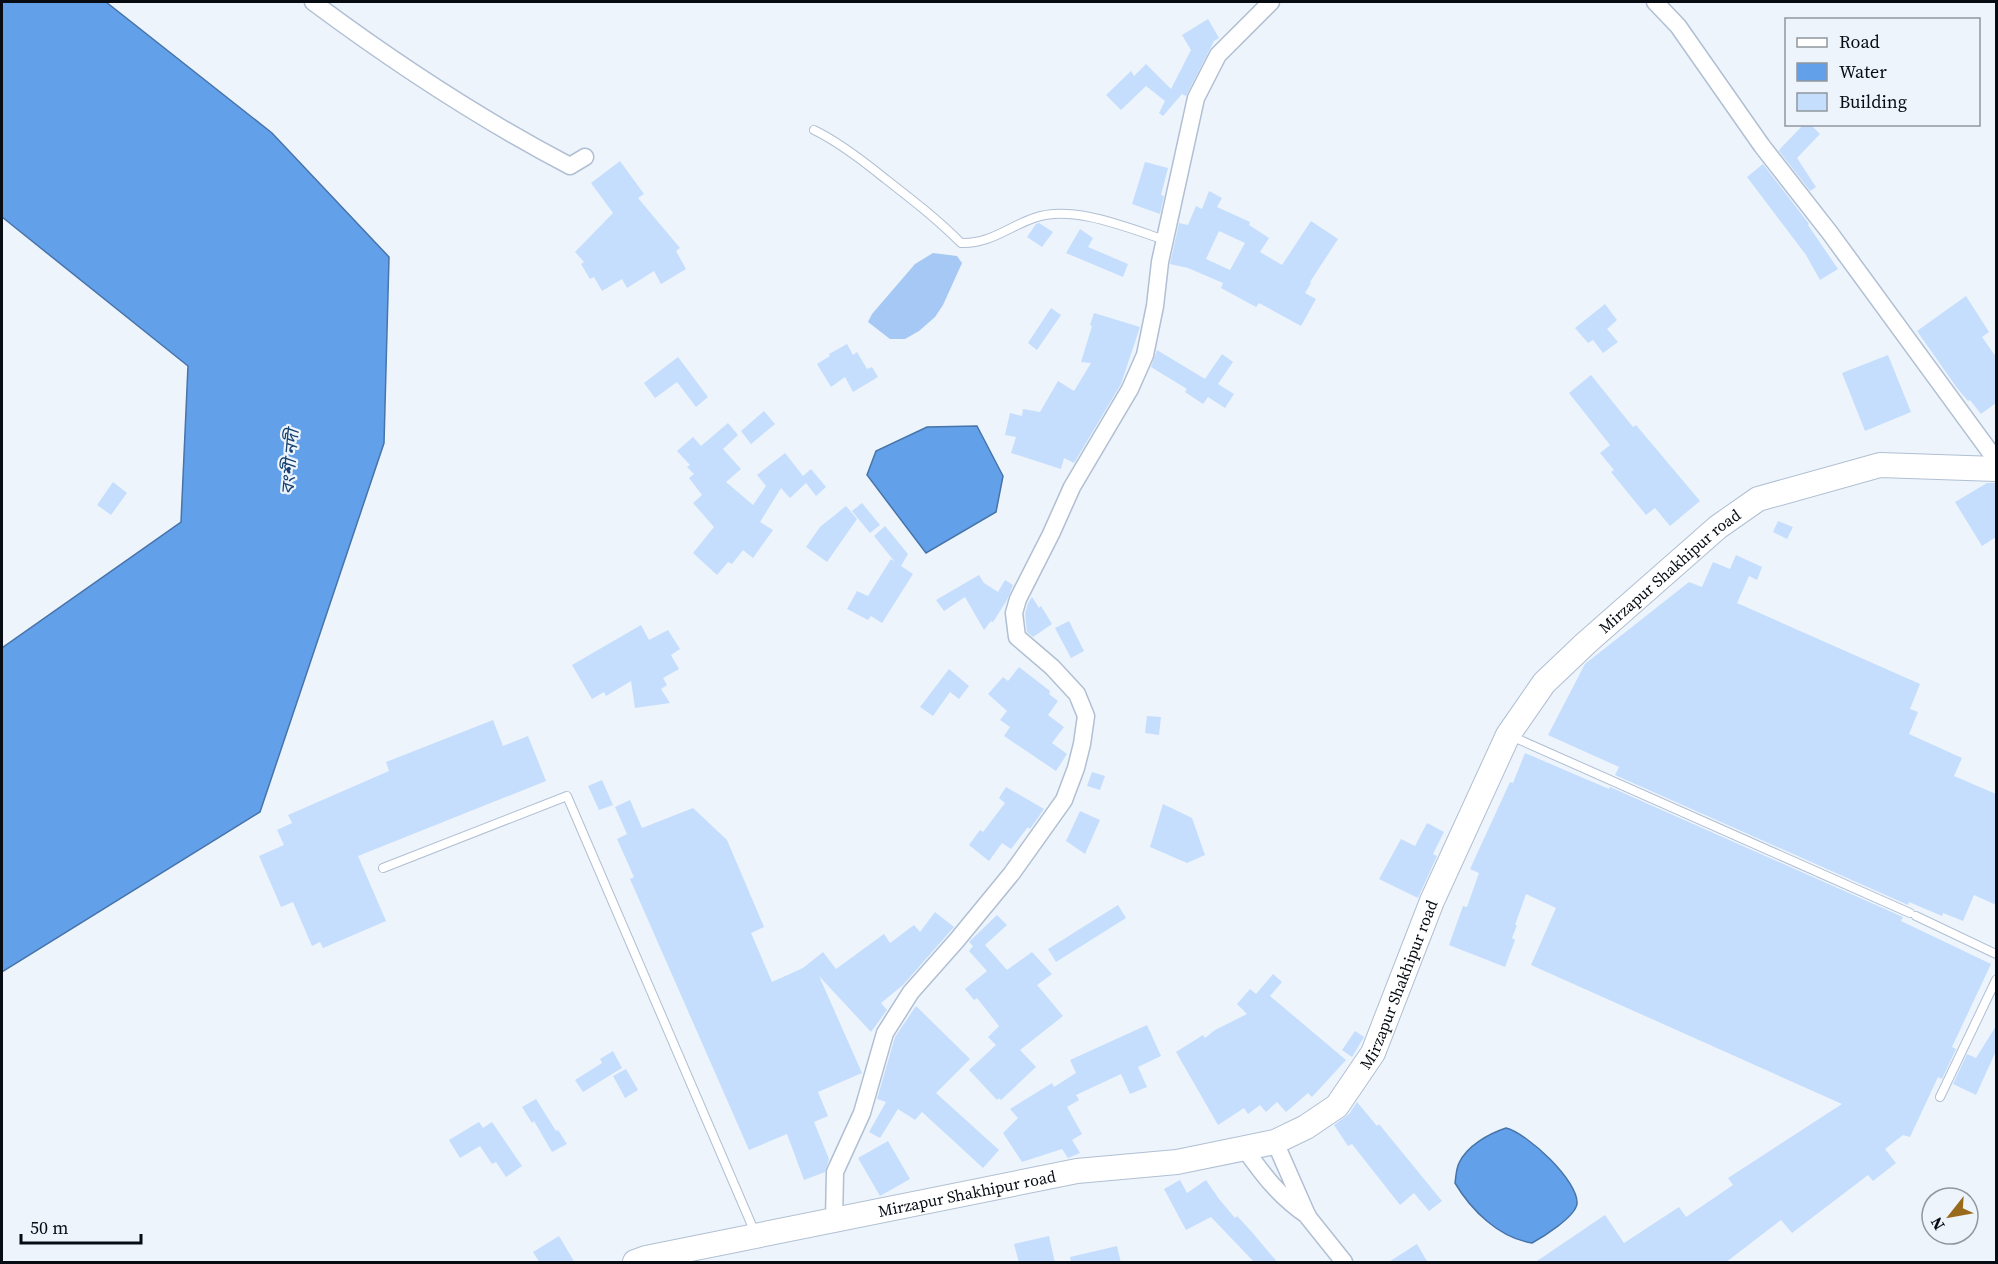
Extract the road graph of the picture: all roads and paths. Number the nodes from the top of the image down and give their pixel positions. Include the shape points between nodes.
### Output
1 (314, 2) edge
2 (1271, 2) edge
3 (1655, 2) edge
4 (814, 130) dead end
5 (585, 157) dead end
6 (1165, 240) junction
7 (1996, 460) edge
8 (1996, 469) edge
9 (1508, 735) junction
10 (383, 868) dead end
11 (1996, 954) edge
12 (1996, 980) edge
13 (1940, 1097) dead end
14 (1275, 1142) junction
15 (1244, 1148) junction
16 (1308, 1216) junction
17 (834, 1220) junction
18 (756, 1235) junction
19 (635, 1263) edge
20 (1344, 1263) edge

1 - 5 street via 374,47 524,142 570,166
2 - 6 street via 1218,55 1196,98
3 - 7 street via 1678,26 1762,146
4 - 6 lane via 870,166 934,216 961,243 991,238 1035,217 1056,214 1089,216
6 - 17 street via 1145,355 1130,390 1072,487 1014,613 1017,637 1077,694 1086,716 1076,768 1064,800 1012,873 911,992 885,1033 862,1113 836,1172
8 - 9 main road, Mirzapur Shakhipur road via 1880,465 1758,499 1718,527 1586,642 1544,683
9 - 11 lane
9 - 14 main road, Mirzapur Shakhipur road via 1432,901 1373,1053 1336,1106
10 - 18 lane via 567,796
12 - 13 lane
14 - 15 main road, Mirzapur Shakhipur road
14 - 16 street
15 - 16 street via 1275,1189
15 - 17 main road, Mirzapur Shakhipur road via 1177,1162 1077,1171
16 - 20 street
17 - 18 main road, Mirzapur Shakhipur road
18 - 19 main road, Mirzapur Shakhipur road

